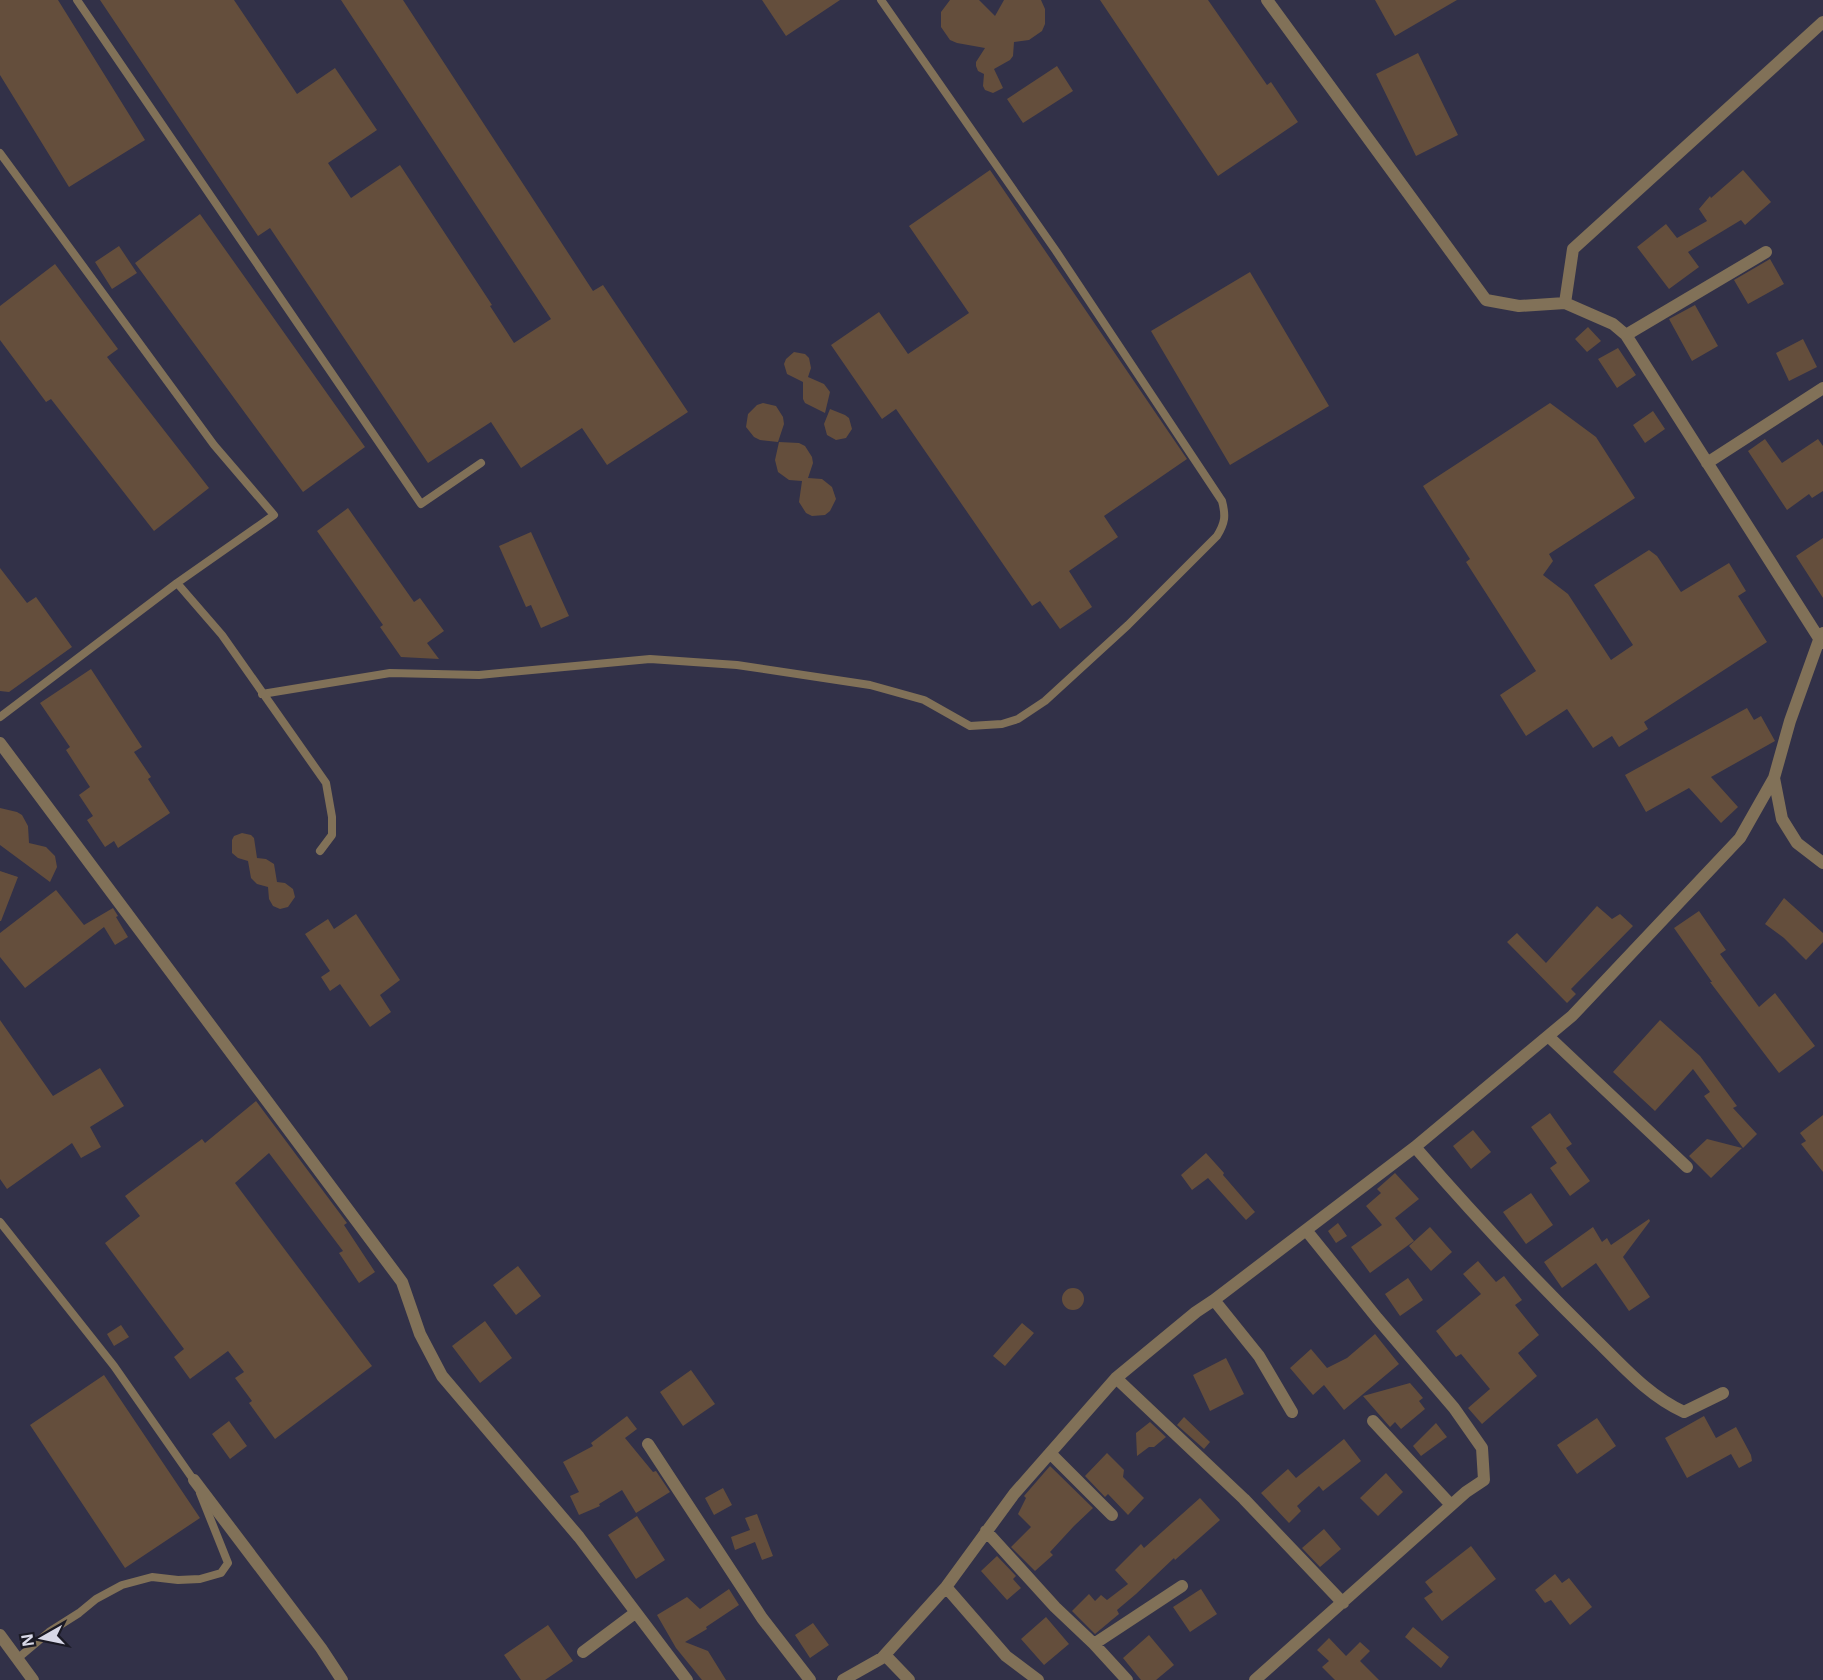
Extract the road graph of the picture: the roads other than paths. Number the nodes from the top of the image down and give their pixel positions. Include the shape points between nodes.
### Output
1 (77, 0) edge
2 (881, 0) edge
3 (1267, 0) edge
4 (1823, 22) edge
5 (0, 153) edge
6 (1766, 252) dead end
7 (1566, 303) junction
8 (1626, 335) junction
9 (1823, 388) edge
10 (481, 463) dead end
11 (1707, 463) junction
12 (177, 583) junction
13 (1822, 639) edge
14 (262, 694) junction
15 (0, 717) edge
16 (0, 743) edge
17 (1774, 778) junction
18 (320, 851) dead end
19 (1823, 863) edge
20 (1548, 1036) junction
21 (1415, 1147) junction
22 (1687, 1167) dead end
23 (0, 1222) edge
24 (1306, 1230) junction
25 (1214, 1300) junction
26 (1116, 1378) junction
27 (1723, 1393) dead end
28 (1292, 1412) dead end
29 (1372, 1422) dead end
30 (648, 1444) dead end
31 (1050, 1453) junction
32 (194, 1480) junction
33 (1451, 1505) junction
34 (1112, 1515) dead end
35 (986, 1530) junction
36 (1182, 1586) dead end
37 (946, 1587) junction
38 (1343, 1603) junction
39 (635, 1613) junction
40 (0, 1635) edge
41 (1094, 1644) junction
42 (583, 1652) dead end
43 (885, 1655) junction
44 (17, 1659) junction
45 (33, 1680) edge
46 (342, 1680) edge
47 (687, 1680) edge
48 (810, 1680) edge
49 (843, 1680) edge
50 (909, 1680) edge
51 (1038, 1680) edge
52 (1127, 1680) edge
53 (1255, 1680) edge

1 - 10 lane via 421,504
2 - 14 lane via 1056,251 1222,501 1226,514 1217,536 1045,700 1018,719 1002,724 970,726 924,700 870,685 737,665 650,659 478,675 390,673
3 - 7 street via 1486,300 1519,306
4 - 7 street via 1573,249
5 - 12 lane via 214,445 274,515
6 - 8 street
7 - 8 street via 1613,324
8 - 11 street
9 - 11 street
11 - 13 street
12 - 14 lane via 222,635
12 - 15 lane
13 - 17 street via 1790,721
14 - 18 lane via 326,783 332,835
16 - 39 street via 402,1282 420,1334 442,1376 579,1537
17 - 19 street via 1782,819 1797,843
17 - 20 street via 1740,838 1572,1016
20 - 21 street
20 - 22 street
21 - 24 street
21 - 27 street via 1564,1309 1665,1404 1684,1412
23 - 32 lane via 114,1366
24 - 25 street
24 - 33 street via 1454,1408 1482,1448 1484,1480
25 - 26 street
25 - 28 street via 1259,1356
26 - 31 street
26 - 38 street via 1244,1500
29 - 33 street
30 - 48 street via 762,1618
31 - 34 street
31 - 35 street
32 - 44 lane via 228,1563 221,1573 200,1579 153,1577 122,1585 49,1632
32 - 46 street
33 - 38 street
35 - 37 street
35 - 41 street
36 - 41 street
37 - 43 street
37 - 51 street via 1006,1656
38 - 53 street
39 - 42 street
39 - 47 street
40 - 44 street
41 - 52 street
43 - 49 street
43 - 50 street
44 - 45 street

